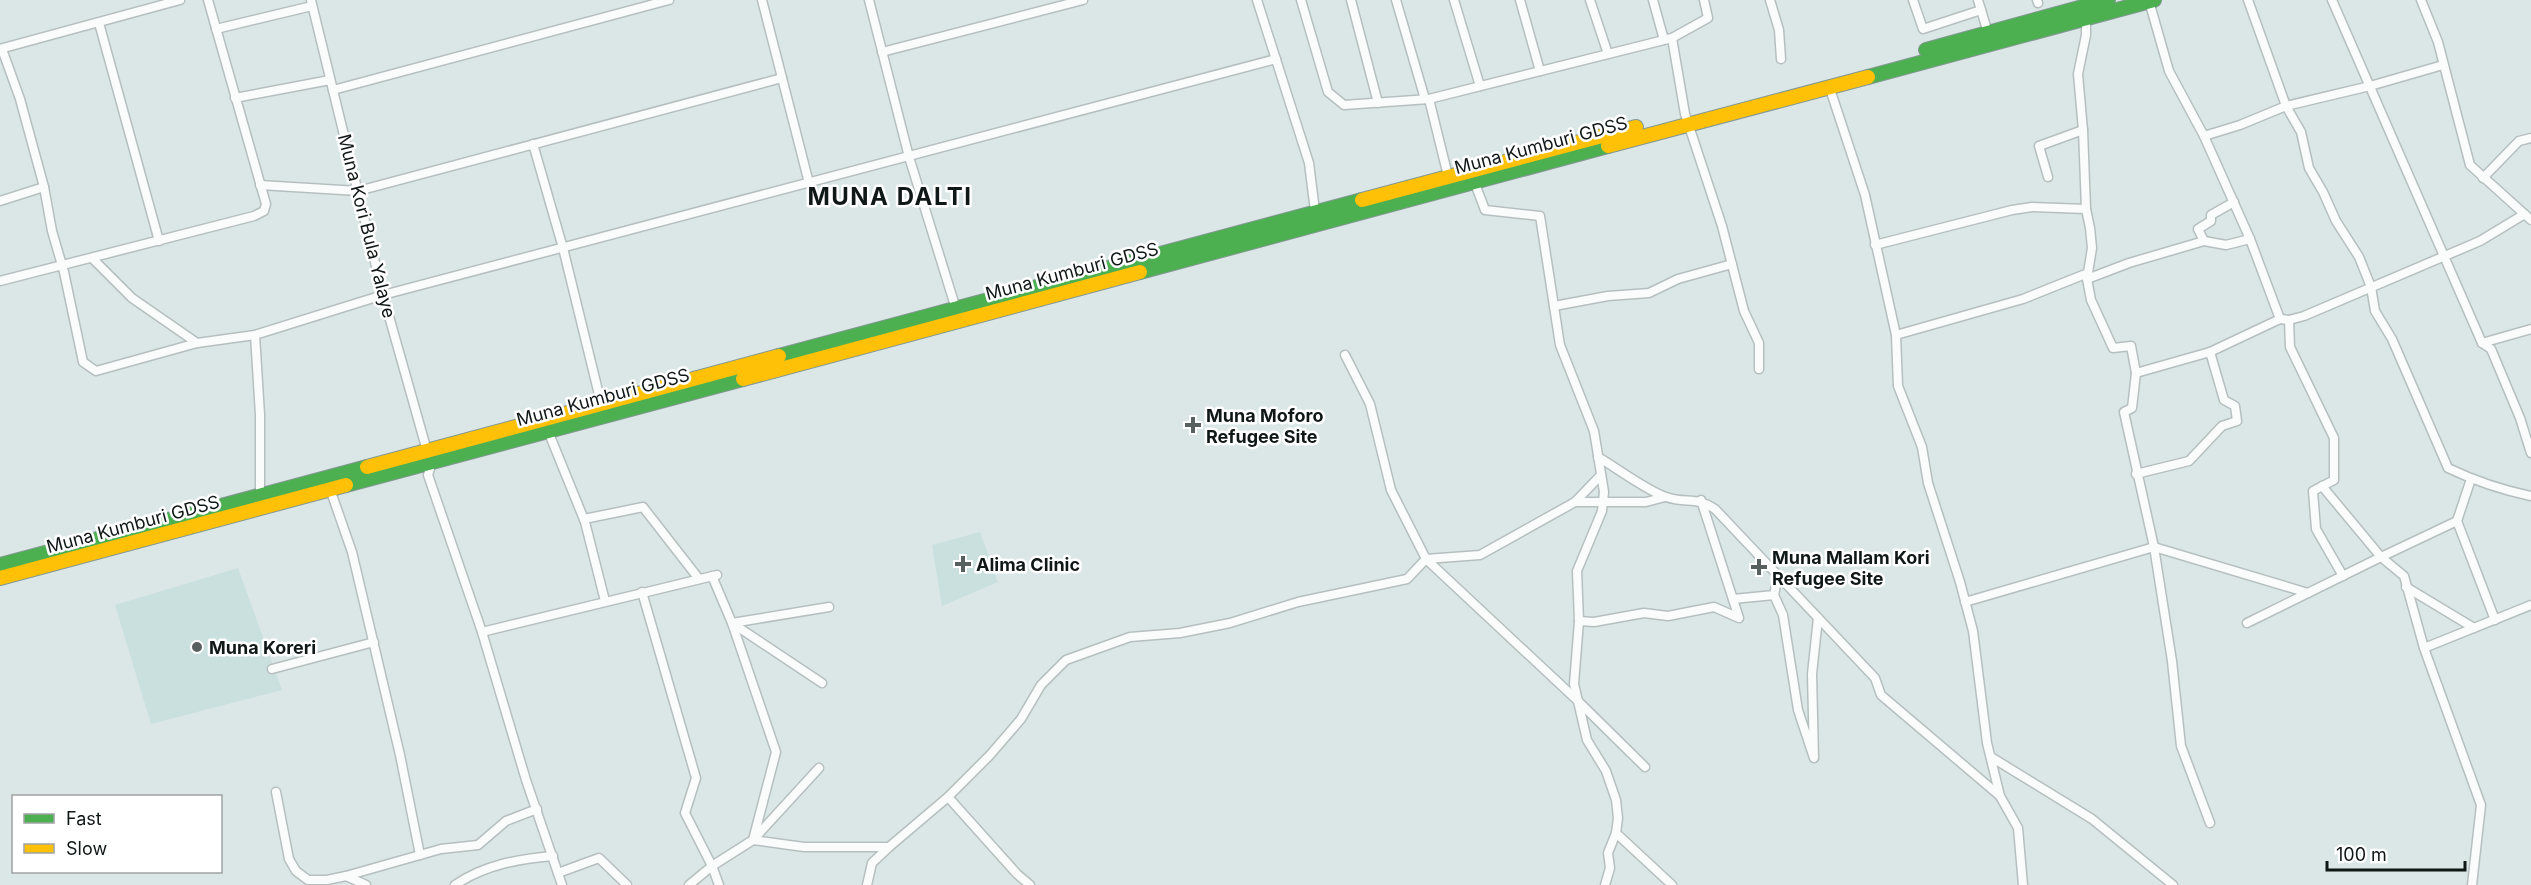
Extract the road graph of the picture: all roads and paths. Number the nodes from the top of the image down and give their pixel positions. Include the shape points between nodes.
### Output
1 (180, 0) edge
2 (208, 0) edge
3 (669, 0) edge
4 (762, 0) edge
5 (869, 0) edge
6 (1083, 0) edge
7 (1257, 0) edge
8 (1301, 0) edge
9 (1351, 0) edge
10 (1396, 0) edge
11 (1454, 0) edge
12 (1520, 0) edge
13 (1590, 0) edge
14 (1653, 0) edge
15 (1704, 0) edge
16 (1770, 0) edge
17 (1913, 0) edge
18 (1978, 0) edge
19 (2108, 0) edge
20 (2248, 0) edge
21 (2332, 0) edge
22 (2421, 0) edge
23 (2151, 1) edge
24 (311, 3) edge
25 (2086, 8) edge
26 (1981, 10) junction
27 (99, 23) junction
28 (216, 29) junction
29 (1988, 33) junction
30 (1668, 39) junction
31 (1, 49) edge
32 (882, 52) junction
33 (1608, 54) junction
34 (1276, 58) junction
35 (1780, 58) dead end
36 (2443, 65) junction
37 (1540, 71) junction
38 (782, 78) junction
39 (330, 80) junction
40 (1480, 86) junction
41 (1829, 86) junction
42 (2370, 86) junction
43 (333, 90) junction
44 (236, 98) junction
45 (1427, 99) junction
46 (1378, 104) junction
47 (2286, 106) junction
48 (1687, 119) junction
49 (2083, 130) junction
50 (2204, 136) junction
51 (2531, 138) edge
52 (533, 144) junction
53 (909, 157) junction
54 (1448, 176) junction
55 (2048, 177) dead end
56 (2483, 178) junction
57 (1474, 181) junction
58 (809, 183) junction
59 (260, 185) junction
60 (44, 187) junction
61 (358, 191) junction
62 (0, 201) edge
63 (2234, 202) junction
64 (2086, 209) junction
65 (1315, 211) junction
66 (2527, 218) edge
67 (2250, 239) junction
68 (159, 241) junction
69 (2204, 241) junction
70 (1875, 245) junction
71 (563, 248) junction
72 (2443, 257) junction
73 (92, 258) junction
74 (1732, 264) junction
75 (62, 266) junction
76 (2087, 276) junction
77 (1, 279) edge
78 (2371, 286) junction
79 (383, 295) junction
80 (1554, 306) junction
81 (956, 309) junction
82 (2284, 319) junction
83 (2531, 329) edge
84 (255, 335) junction
85 (1896, 335) junction
86 (2482, 343) junction
87 (197, 344) junction
88 (2210, 352) junction
89 (1345, 355) dead end
90 (1759, 369) dead end
91 (2136, 373) junction
92 (602, 403) junction
93 (548, 431) junction
94 (2531, 453) edge
95 (428, 457) junction
96 (1598, 457) junction
97 (2136, 474) junction
98 (1601, 475) junction
99 (2471, 479) junction
100 (2322, 486) junction
101 (330, 489) junction
102 (260, 494) junction
103 (2531, 496) edge
104 (1665, 497) junction
105 (1701, 500) junction
106 (1575, 502) junction
107 (1603, 502) junction
108 (584, 519) junction
109 (2457, 521) junction
110 (2154, 547) junction
111 (2381, 557) junction
112 (1426, 559) junction
113 (0, 565) edge
114 (1778, 575) junction
115 (2343, 576) junction
116 (0, 578) edge
117 (699, 579) junction
118 (2406, 587) junction
119 (642, 592) junction
120 (2308, 593) junction
121 (1774, 595) junction
122 (1733, 599) junction
123 (605, 601) junction
124 (1965, 602) junction
125 (2531, 605) edge
126 (829, 607) dead end
127 (1818, 618) junction
128 (2495, 620) junction
129 (1579, 621) junction
130 (732, 623) junction
131 (2247, 623) dead end
132 (2474, 628) junction
133 (482, 632) junction
134 (374, 642) junction
135 (2424, 648) junction
136 (272, 669) dead end
137 (822, 683) dead end
138 (1578, 701) junction
139 (1991, 757) junction
140 (1644, 767) dead end
141 (819, 768) dead end
142 (276, 792) dead end
143 (2000, 796) junction
144 (948, 797) junction
145 (537, 809) junction
146 (2210, 823) dead end
147 (1616, 833) junction
148 (753, 840) junction
149 (889, 847) junction
150 (420, 855) junction
151 (553, 856) junction
152 (712, 866) junction
153 (558, 873) junction
154 (346, 876) junction
155 (366, 885) edge
156 (455, 885) edge
157 (562, 885) edge
158 (627, 885) edge
159 (688, 885) edge
160 (719, 885) edge
161 (867, 885) edge
162 (1030, 885) edge
163 (1605, 885) edge
164 (1672, 885) edge
165 (2024, 885) edge
166 (2173, 885) edge
167 (2472, 885) edge

1 - 27 street
2 - 28 street
3 - 43 street
4 - 38 street
5 - 32 street
6 - 32 street
7 - 34 street
8 - 46 street via 1328,92 1344,105
9 - 46 street
10 - 45 street
11 - 40 street
12 - 37 street
13 - 33 street
14 - 30 street
15 - 30 street via 1708,18
16 - 35 street via 1779,30
17 - 26 street via 1923,28
18 - 26 street
19 - 25 highway, Muna Kumburi GDSS
20 - 47 street
21 - 42 street
22 - 36 street
23 - 25 highway, Muna Kumburi GDSS
23 - 50 street via 2169,71
24 - 28 street
24 - 39 street, Muna Kori Bula Yalaye
25 - 29 highway, Muna Kumburi GDSS
25 - 41 highway, Muna Kumburi GDSS
25 - 49 street via 2086,35 2078,74
26 - 29 street
27 - 31 street
27 - 68 street
28 - 44 street
29 - 48 highway, Muna Kumburi GDSS
30 - 33 street
30 - 48 street
31 - 60 street via 20,99
32 - 53 street
33 - 37 street
34 - 53 street
34 - 65 street via 1309,163
36 - 42 street
36 - 56 street via 2470,165
37 - 40 street
38 - 52 street
38 - 58 street
39 - 43 street, Muna Kori Bula Yalaye
39 - 44 street
40 - 45 street
41 - 48 highway, Muna Kumburi GDSS
41 - 70 street via 1865,195
42 - 47 street
42 - 72 street
43 - 61 street, Muna Kori Bula Yalaye
44 - 59 street
45 - 46 street
45 - 54 street
47 - 50 street
47 - 78 street via 2301,132 2309,168
48 - 54 highway, Muna Kumburi GDSS
48 - 57 highway, Muna Kumburi GDSS
48 - 74 street
49 - 55 street via 2039,146
49 - 64 street
50 - 63 street
51 - 56 street via 2519,141
52 - 61 street
52 - 71 street
53 - 58 street
53 - 81 street
54 - 65 highway, Muna Kumburi GDSS
56 - 66 street
57 - 80 street via 1485,210 1540,216
57 - 93 highway, Muna Kumburi GDSS
58 - 71 street
59 - 61 street
59 - 68 street via 266,204 264,211
60 - 62 street
60 - 75 street
61 - 79 street, Muna Kori Bula Yalaye
63 - 67 street
63 - 69 street via 2198,228
64 - 70 street via 2012,210
64 - 76 street via 2092,248
65 - 81 highway, Muna Kumburi GDSS
66 - 72 street
67 - 69 street via 2226,245
67 - 82 street
68 - 73 street
69 - 76 street
70 - 85 street
71 - 79 street
71 - 92 street
72 - 78 street
72 - 86 street
73 - 75 street
73 - 87 street via 132,298
74 - 80 street via 1678,279 1649,293
74 - 90 street via 1744,311 1759,343
75 - 77 street
75 - 87 street via 83,363 96,371
76 - 85 street via 2023,299
76 - 91 street via 2091,300 2113,348 2132,346
78 - 82 street
78 - 99 street via 2375,312 2392,339 2448,468
79 - 84 street
79 - 95 street, Muna Kori Bula Yalaye
80 - 96 street via 1560,345 1594,431
81 - 92 highway, Muna Kumburi GDSS
82 - 88 street
82 - 100 street via 2290,347 2334,438 2334,480
83 - 86 street
84 - 87 street
84 - 102 street
85 - 124 street via 1898,386 1922,447 1928,483
86 - 94 street via 2491,349
88 - 91 street
88 - 97 street via 2224,400 2235,406 2237,421 2222,426 2189,461
89 - 112 street via 1370,404 1391,490
91 - 97 street via 2132,408 2124,412
92 - 95 highway, Muna Kumburi GDSS
93 - 95 highway, Muna Kumburi GDSS
93 - 108 street
95 - 101 highway, Muna Kumburi GDSS
95 - 102 highway, Muna Kumburi GDSS
95 - 133 street, Muna Kori Bula Yalaye via 428,475
96 - 98 street
96 - 104 street
97 - 110 street
98 - 106 street
98 - 107 street
99 - 103 street
99 - 109 street
100 - 111 street
100 - 115 street via 2313,491 2316,529
101 - 116 highway, Muna Kumburi GDSS
101 - 134 street via 352,552
102 - 113 highway, Muna Kumburi GDSS
104 - 105 street
104 - 107 street via 1646,502
105 - 114 street via 1715,509
105 - 122 street
106 - 107 street
106 - 112 street via 1480,555
107 - 129 street via 1577,571
108 - 117 street via 643,507
108 - 123 street
109 - 111 street
109 - 128 street
110 - 120 street
110 - 124 street
110 - 146 street via 2181,746
111 - 115 street
111 - 118 street via 2404,576
112 - 138 street
112 - 144 street via 1407,579 1298,602 1230,623 1130,637 1066,660 1041,685 1021,719 990,756
114 - 121 street
114 - 127 street
115 - 120 street
117 - 119 street
117 - 130 street via 714,575
118 - 132 street
118 - 135 street
119 - 123 street
119 - 152 street via 696,778 684,813
120 - 131 street
121 - 122 street
121 - 127 street via 1783,615 1798,710 1814,758 1812,674
122 - 129 street via 1739,618 1714,607 1668,616 1644,613
123 - 133 street
124 - 139 street via 1973,631
125 - 128 street
126 - 130 street
127 - 143 street via 1875,678 1881,695
128 - 132 street
129 - 138 street via 1574,684
130 - 137 street
130 - 148 street via 776,752
132 - 135 street
133 - 145 street, Muna Kori Bula Yalaye
134 - 136 street
134 - 150 street
135 - 167 street via 2481,805
138 - 140 street
138 - 147 street via 1587,740 1606,771 1616,800
139 - 143 street
139 - 166 street via 2092,819
141 - 148 street
142 - 154 street via 289,859 296,871 308,880
143 - 165 street via 2018,828
144 - 149 street
144 - 162 street
145 - 150 street via 506,820 478,845
145 - 151 street, Muna Kori Bula Yalaye
147 - 163 street via 1608,853 1610,868
147 - 164 street
148 - 149 street via 804,847
148 - 152 street
149 - 161 street via 872,862
150 - 154 street
151 - 153 street, Muna Kori Bula Yalaye
151 - 156 street via 500,863
152 - 159 street
152 - 160 street
153 - 157 street, Muna Kori Bula Yalaye
153 - 158 street via 599,858
154 - 155 street

